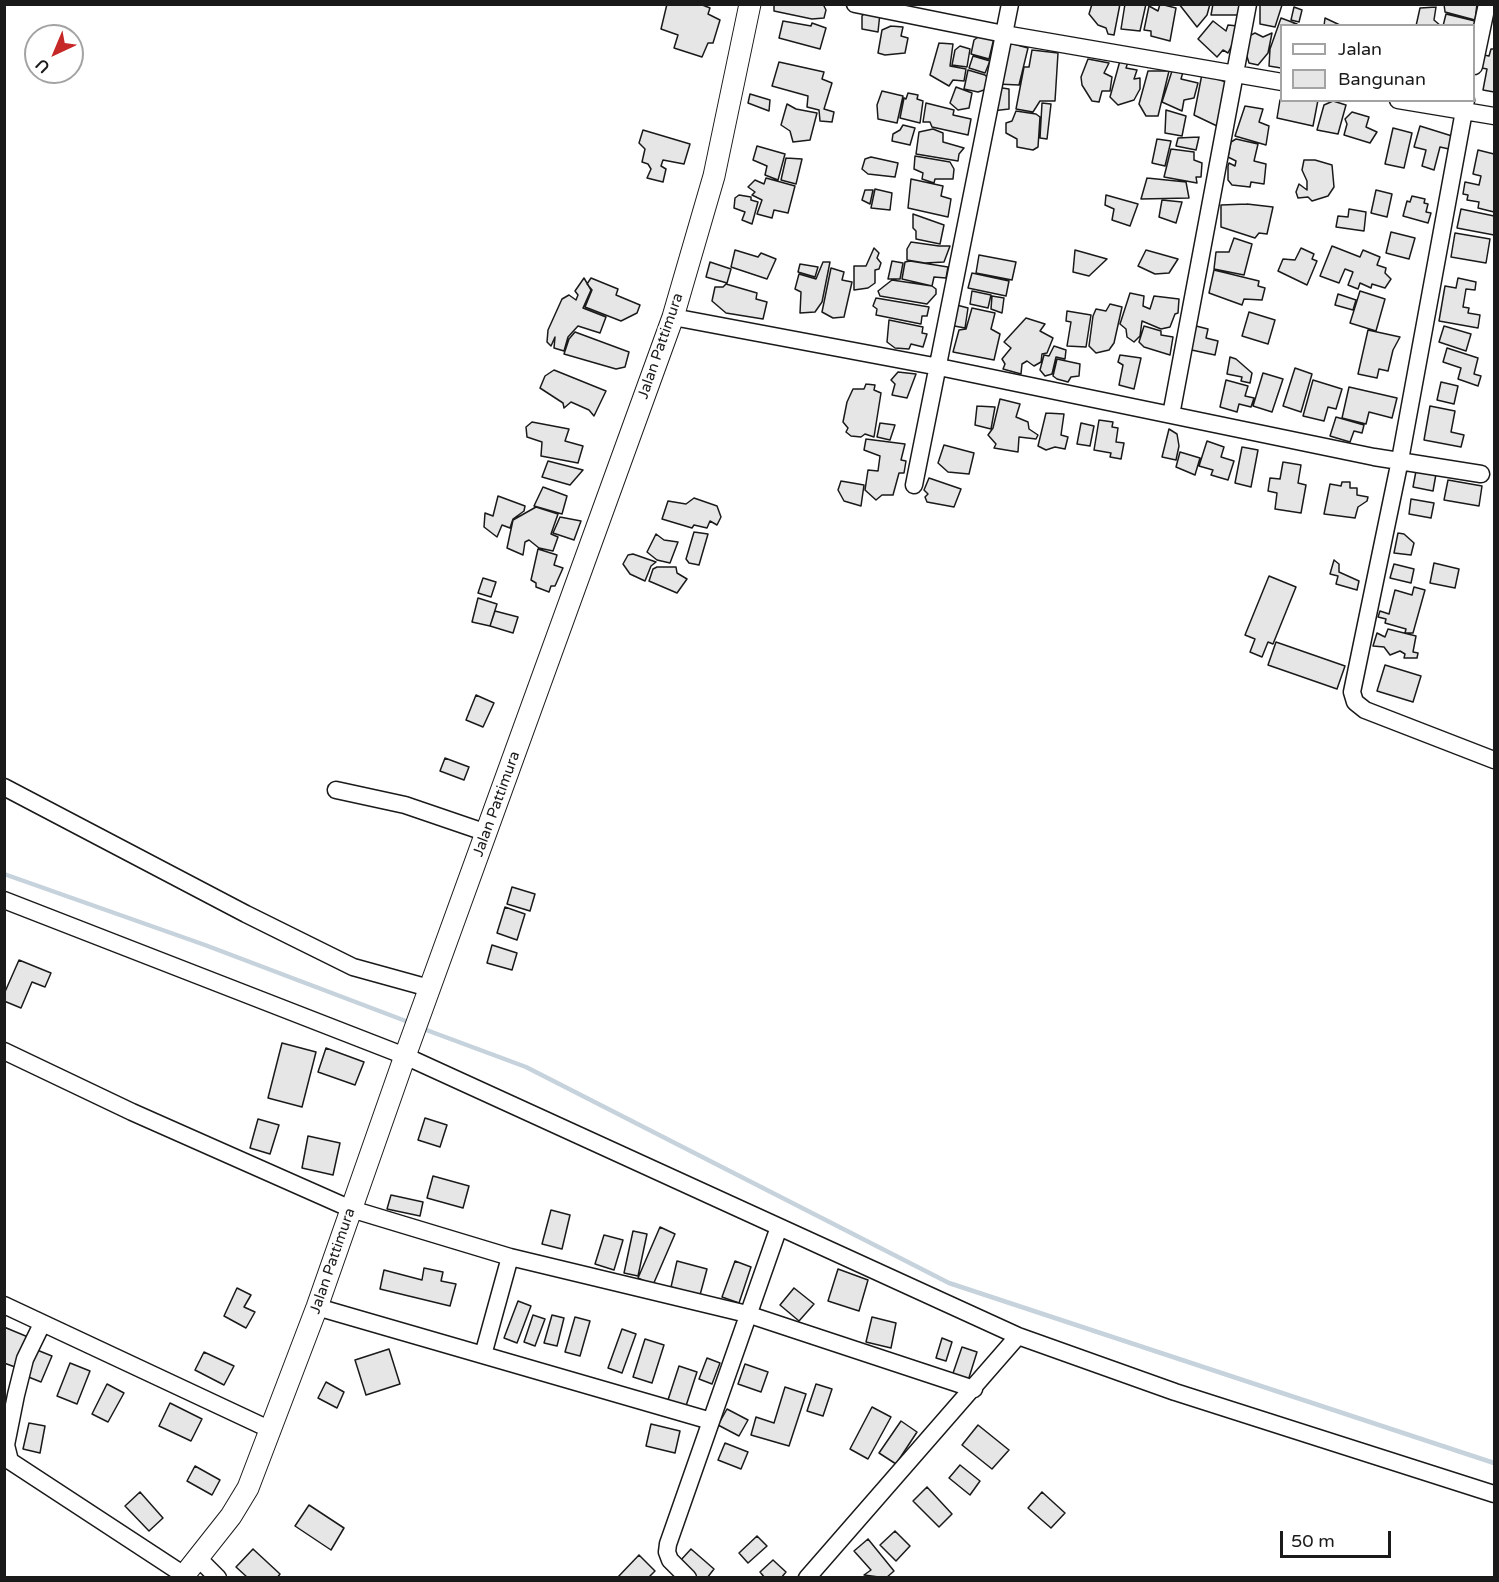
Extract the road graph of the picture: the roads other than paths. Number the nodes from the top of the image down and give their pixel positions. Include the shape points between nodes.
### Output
1 (750, 4) edge
2 (855, 4) edge
3 (1010, 4) edge
4 (1248, 4) edge
5 (1486, 4) edge
6 (1004, 34) junction
7 (1475, 56) edge
8 (1234, 75) junction
9 (1280, 82) edge
10 (1420, 102) edge
11 (1465, 106) edge
12 (1494, 116) edge
13 (673, 317) junction
14 (939, 367) junction
15 (1171, 415) junction
16 (1400, 460) junction
17 (1481, 474) dead end
18 (914, 485) dead end
19 (1494, 760) edge
20 (4, 787) edge
21 (336, 790) dead end
22 (487, 832) junction
23 (4, 900) edge
24 (429, 988) junction
25 (4, 1051) edge
26 (405, 1056) junction
27 (351, 1209) junction
28 (779, 1227) junction
29 (510, 1257) junction
30 (4, 1305) edge
31 (317, 1307) junction
32 (747, 1314) junction
33 (42, 1324) junction
34 (1018, 1336) junction
35 (483, 1355) junction
36 (974, 1389) junction
37 (711, 1420) junction
38 (271, 1430) junction
39 (1494, 1494) edge
40 (198, 1558) junction
41 (183, 1576) edge
42 (218, 1578) edge
43 (688, 1578) edge
44 (807, 1578) edge

1 - 13 main road, Jalan Pattimura via 714,176
2 - 6 street
3 - 6 street
4 - 8 street
5 - 7 street
6 - 8 street
6 - 14 street
8 - 9 street
8 - 15 street
10 - 11 street
11 - 12 street
11 - 16 street
13 - 14 street
13 - 22 main road, Jalan Pattimura
14 - 15 street
14 - 18 street
15 - 16 street
16 - 17 street
16 - 19 street via 1353,697 1365,710
20 - 24 street via 354,967
21 - 22 street via 405,805
22 - 24 main road, Jalan Pattimura
23 - 26 street
24 - 26 main road, Jalan Pattimura
25 - 27 street
26 - 27 main road, Jalan Pattimura
26 - 28 street
27 - 29 street
27 - 31 main road, Jalan Pattimura
28 - 32 street
28 - 34 street
29 - 32 street
29 - 35 street
30 - 33 street
31 - 35 street
31 - 38 main road, Jalan Pattimura
32 - 36 street
32 - 37 street
33 - 38 street
33 - 41 street via 25,1359 16,1395 6,1445 10,1461
34 - 36 street
34 - 39 street via 1175,1392
35 - 37 street
36 - 44 street
37 - 43 street via 668,1544 670,1560
38 - 40 main road, Jalan Pattimura via 248,1488
40 - 41 main road, Jalan Pattimura
40 - 42 street

